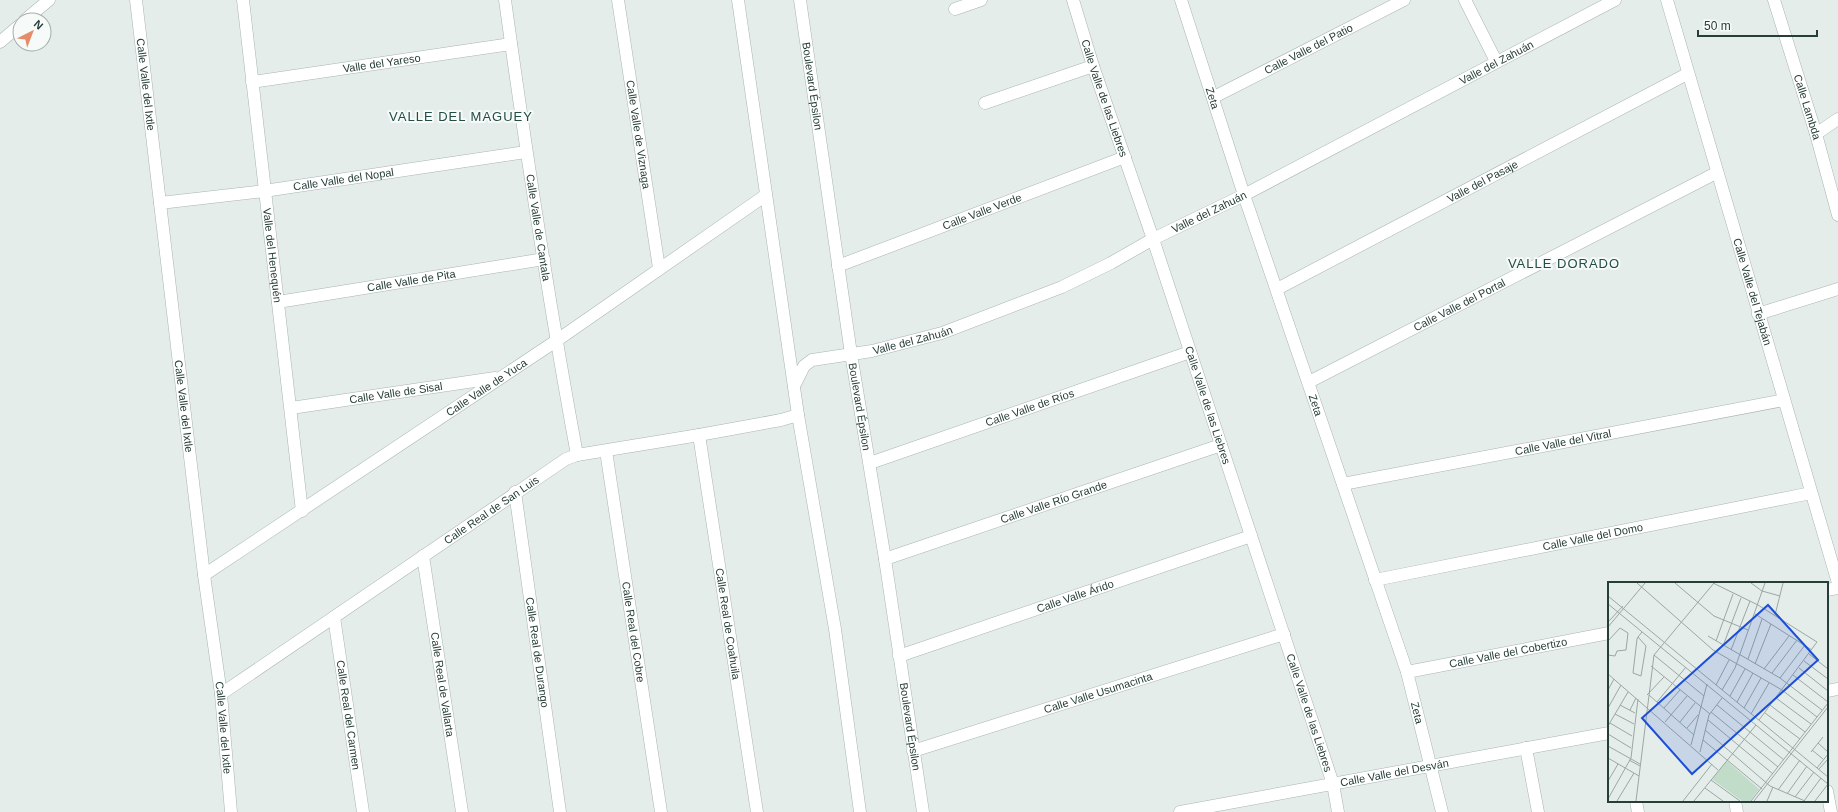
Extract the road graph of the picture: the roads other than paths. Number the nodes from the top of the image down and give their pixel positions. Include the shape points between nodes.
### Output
1 (49, 0) edge
2 (136, 0) edge
3 (243, 0) edge
4 (505, 0) edge
5 (618, 0) edge
6 (738, 0) edge
7 (800, 0) edge
8 (981, 0) edge
9 (1073, 0) edge
10 (1404, 0) edge
11 (1465, 0) edge
12 (1615, 0) edge
13 (1667, 0) edge
14 (1774, 0) edge
15 (1184, 1) edge
16 (955, 9) dead end
17 (35, 12) edge
18 (12, 32) edge
19 (0, 42) edge
20 (511, 44) junction
21 (1496, 61) junction
22 (1093, 66) junction
23 (1687, 74) junction
24 (252, 82) junction
25 (1214, 98) junction
26 (985, 103) dead end
27 (1838, 119) edge
28 (1816, 134) junction
29 (526, 152) junction
30 (1125, 157) junction
31 (1716, 173) junction
32 (264, 191) junction
33 (766, 195) junction
34 (1244, 195) junction
35 (160, 203) junction
36 (1838, 215) edge
37 (1153, 239) junction
38 (544, 259) junction
39 (838, 266) junction
40 (659, 268) junction
41 (1277, 288) junction
42 (1838, 289) edge
43 (278, 302) junction
44 (1758, 314) junction
45 (556, 341) junction
46 (1190, 352) junction
47 (851, 354) junction
48 (500, 377) junction
49 (1308, 382) junction
50 (794, 386) junction
51 (1784, 400) junction
52 (291, 408) junction
53 (798, 415) junction
54 (699, 435) junction
55 (1221, 445) junction
56 (606, 451) junction
57 (577, 455) junction
58 (870, 463) junction
59 (1343, 484) junction
60 (515, 492) junction
61 (1811, 493) junction
62 (302, 511) junction
63 (1251, 536) junction
64 (423, 556) junction
65 (885, 559) junction
66 (204, 575) junction
67 (1375, 580) junction
68 (1838, 583) edge
69 (1838, 588) edge
70 (1828, 590) edge
71 (334, 617) junction
72 (1608, 633) edge
73 (1284, 634) junction
74 (899, 656) junction
75 (1407, 672) junction
76 (1838, 689) edge
77 (1828, 691) edge
78 (221, 694) junction
79 (1608, 733) edge
80 (1526, 748) junction
81 (913, 751) junction
82 (1432, 765) junction
83 (1333, 784) junction
84 (1828, 796) edge
85 (1636, 802) edge
86 (1735, 802) edge
87 (1230, 807) edge
88 (231, 812) edge
89 (363, 812) edge
90 (462, 812) edge
91 (560, 812) edge
92 (661, 812) edge
93 (757, 812) edge
94 (860, 812) edge
95 (923, 812) edge
96 (1180, 812) edge
97 (1338, 812) edge
98 (1442, 812) edge
99 (1538, 812) edge
100 (1638, 812) edge
101 (1737, 812) edge
102 (1831, 812) edge

1 - 17 street
2 - 35 street, Calle Valle del Ixtle
3 - 24 street, Valle del Henequén
4 - 20 street, Calle Valle de Cantala
5 - 40 street, Calle Valle de Viznaga
6 - 33 street
7 - 39 street, Boulevard Épsilon
8 - 16 street
9 - 22 street, Calle Valle de las Liebres
10 - 25 street, Calle Valle del Patio
11 - 21 street
12 - 21 street, Valle del Zahuán
13 - 23 street, Calle Valle del Tejabán
14 - 28 street, Calle Lambda
15 - 25 street, Zeta
18 - 19 street
20 - 24 street, Valle del Yareso
20 - 29 street, Calle Valle de Cantala
21 - 34 street, Valle del Zahuán
22 - 26 street
22 - 30 street, Calle Valle de las Liebres
23 - 31 street, Calle Valle del Tejabán
23 - 41 street, Valle del Pasaje
24 - 32 street, Valle del Henequén
25 - 34 street, Zeta
27 - 28 street
28 - 36 street, Calle Lambda
29 - 32 street, Calle Valle del Nopal
29 - 38 street, Calle Valle de Cantala
30 - 37 street, Calle Valle de las Liebres
30 - 39 street, Calle Valle Verde
31 - 44 street, Calle Valle del Tejabán
31 - 49 street, Calle Valle del Portal
32 - 35 street, Calle Valle del Nopal
32 - 43 street, Valle del Henequén
33 - 40 street, Calle Valle de Yuca
33 - 50 street
34 - 37 street, Valle del Zahuán
34 - 41 street, Zeta
35 - 66 street, Calle Valle del Ixtle
37 - 46 street, Calle Valle de las Liebres
37 - 47 street, Valle del Zahuán via 1062,287 975,322 913,342 872,352
38 - 43 street, Calle Valle de Pita
38 - 45 street, Calle Valle de Cantala
39 - 47 street, Boulevard Épsilon
40 - 45 street, Calle Valle de Yuca
41 - 49 street, Zeta
42 - 44 street
43 - 52 street, Valle del Henequén
44 - 51 street, Calle Valle del Tejabán
45 - 48 street, Calle Valle de Yuca
45 - 57 street, Calle Valle de Cantala
46 - 55 street, Calle Valle de las Liebres
46 - 58 street, Calle Valle de Ríos
47 - 50 street, Valle del Zahuán via 812,360 804,366
47 - 58 street, Boulevard Épsilon
48 - 52 street, Calle Valle de Sisal
48 - 62 street, Calle Valle de Yuca
49 - 59 street, Zeta
50 - 53 street
51 - 59 street, Calle Valle del Vitral
51 - 61 street, Calle Valle del Tejabán
52 - 62 street, Valle del Henequén
53 - 54 street, Calle Real de San Luis
53 - 94 street via 835,629
54 - 56 street, Calle Real de San Luis
54 - 93 street, Calle Real de Coahuila
55 - 63 street, Calle Valle de las Liebres
55 - 65 street, Calle Valle Río Grande
56 - 57 street, Calle Real de San Luis
56 - 92 street, Calle Real del Cobre
57 - 60 street, Calle Real de San Luis via 566,458
58 - 65 street, Boulevard Épsilon
59 - 67 street, Zeta
60 - 64 street, Calle Real de San Luis
60 - 91 street, Calle Real de Durango
61 - 67 street, Calle Valle del Domo
61 - 68 street, Calle Valle del Tejabán
62 - 66 street, Calle Valle de Yuca
63 - 73 street, Calle Valle de las Liebres
63 - 74 street, Calle Valle Árido
64 - 71 street, Calle Real de San Luis
64 - 90 street, Calle Real de Vallarta
65 - 74 street, Boulevard Épsilon
66 - 78 street, Calle Valle del Ixtle
67 - 75 street, Zeta
69 - 70 street
71 - 78 street, Calle Real de San Luis
71 - 89 street, Calle Real del Carmen
72 - 75 street, Calle Valle del Cobertizo
73 - 81 street, Calle Valle Usumacinta
73 - 83 street, Calle Valle de las Liebres
74 - 81 street, Boulevard Épsilon
75 - 82 street, Zeta
76 - 77 street
78 - 88 street, Calle Valle del Ixtle
79 - 80 street, Calle Valle del Desván
80 - 82 street, Calle Valle del Desván
80 - 99 street
81 - 95 street, Boulevard Épsilon
82 - 83 street, Calle Valle del Desván
82 - 98 street, Zeta
83 - 87 street, Calle Valle del Desván
83 - 97 street, Calle Valle de las Liebres
84 - 102 street
85 - 100 street
86 - 101 street
87 - 96 street, Calle Valle del Desván

